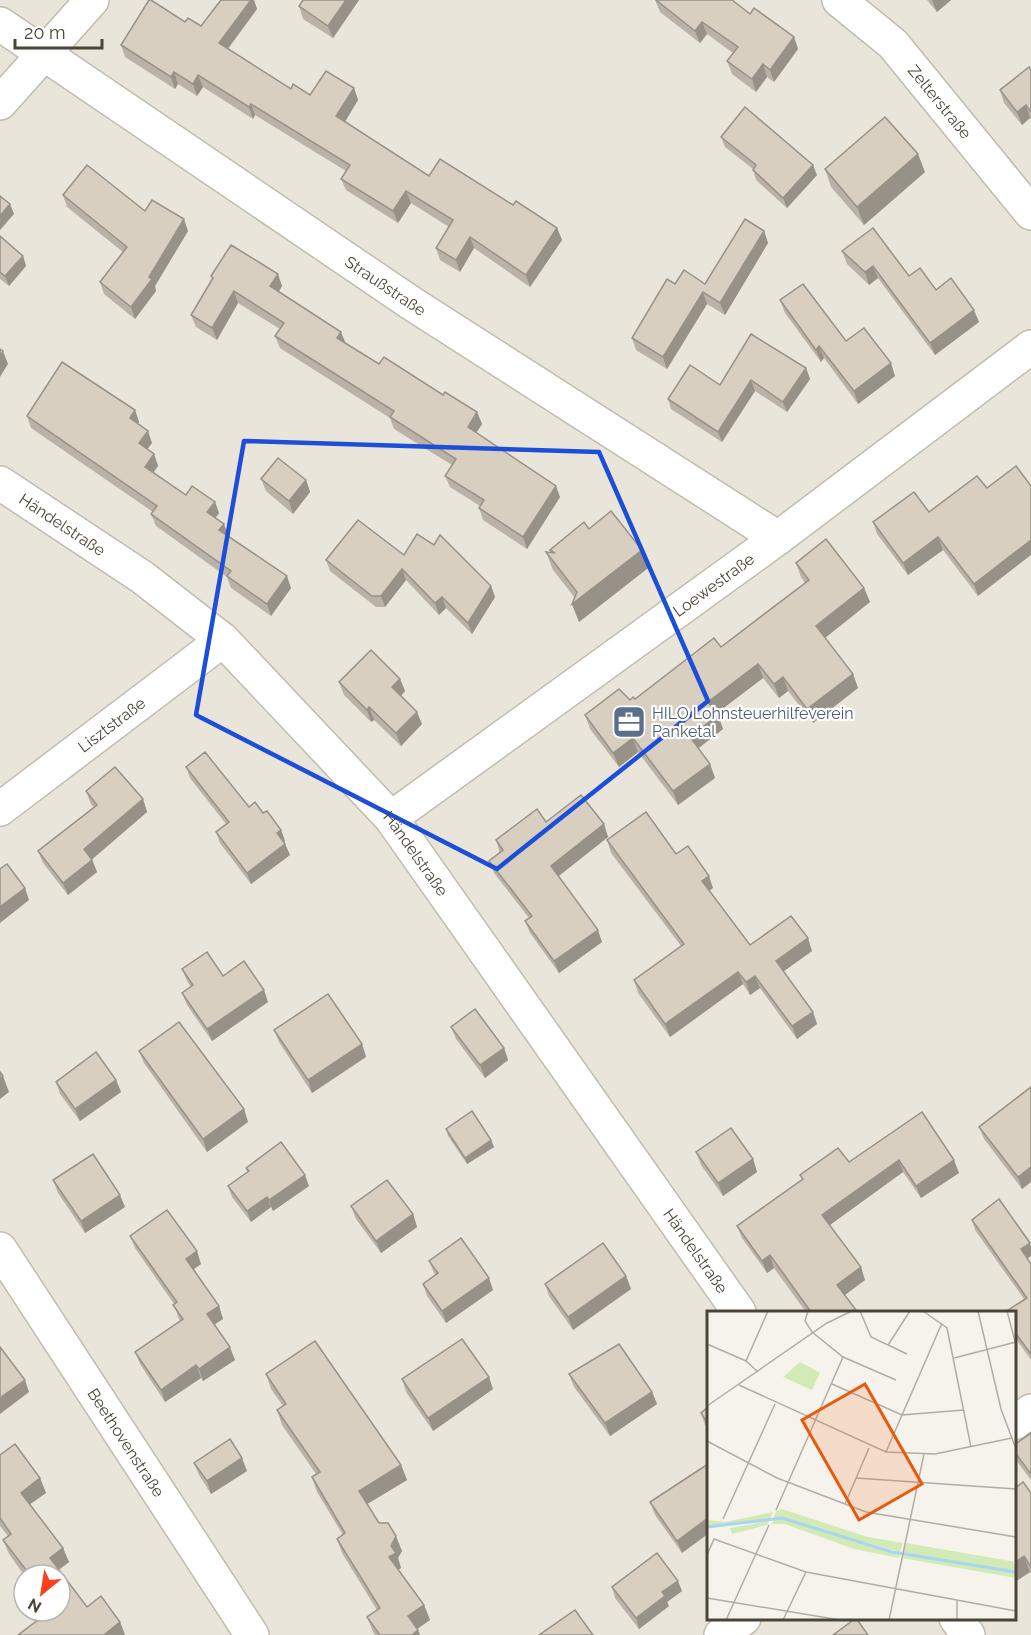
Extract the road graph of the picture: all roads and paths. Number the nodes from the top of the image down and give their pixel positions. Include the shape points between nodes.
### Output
1 (92, 0) edge
2 (839, 0) edge
3 (0, 24) edge
4 (44, 53) junction
5 (0, 103) edge
6 (1031, 213) edge
7 (1031, 347) edge
8 (0, 483) edge
9 (778, 538) junction
10 (223, 640) junction
11 (0, 809) edge
12 (391, 818) junction
13 (0, 1249) edge
14 (738, 1311) edge
15 (1031, 1411) edge
16 (1016, 1422) edge
17 (741, 1620) edge
18 (957, 1620) edge
19 (252, 1635) edge
20 (721, 1635) edge
21 (968, 1635) edge

1 - 4 street
2 - 6 street, Zelterstraße via 894,44
3 - 4 street, Straußstraße
4 - 5 street
4 - 9 street, Straußstraße via 411,303
7 - 9 street, Loewestraße
8 - 10 street, Händelstraße via 142,577
9 - 12 street, Loewestraße
10 - 11 street, Lisztstraße
10 - 12 street, Händelstraße
12 - 14 street, Händelstraße
13 - 19 street, Beethovenstraße
15 - 16 street
17 - 20 street
18 - 21 street

